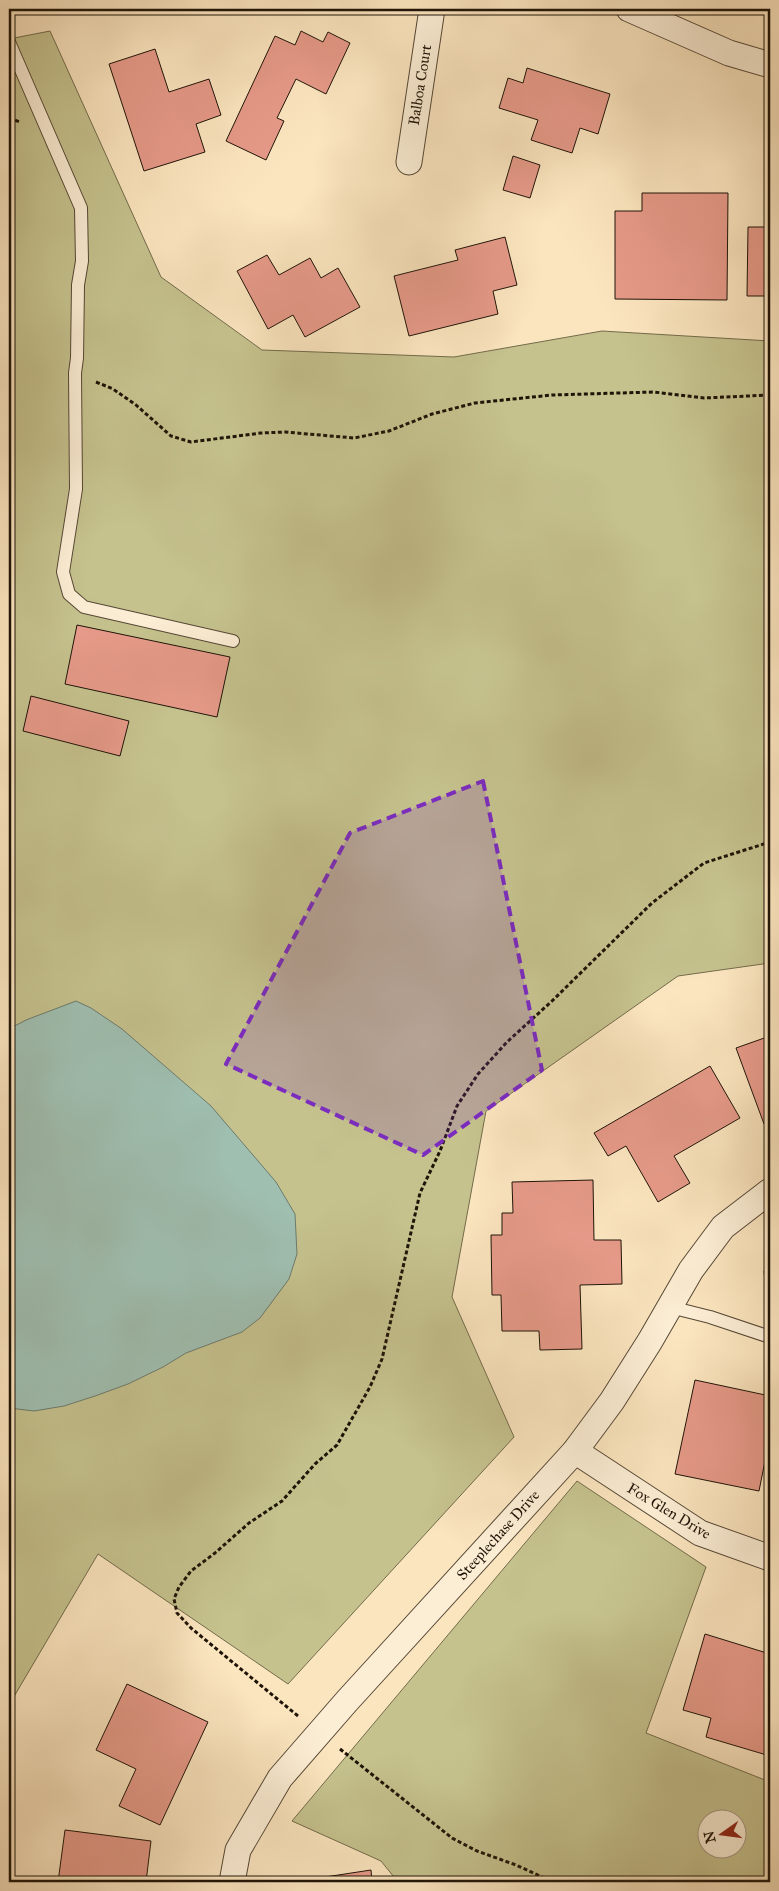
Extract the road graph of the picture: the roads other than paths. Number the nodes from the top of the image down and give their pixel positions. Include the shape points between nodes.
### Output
1 (432, 9) edge
2 (629, 9) edge
3 (9, 42) edge
4 (770, 65) edge
5 (409, 162) dead end
6 (233, 641) dead end
7 (770, 1191) edge
8 (670, 1308) junction
9 (770, 1337) edge
10 (575, 1451) junction
11 (770, 1558) edge
12 (232, 1882) edge

1 - 5 street, Balboa Court
2 - 4 street via 729,53
3 - 6 lane via 81,208 82,261 78,284 75,373 76,489 63,572 69,594 84,607
7 - 8 street, Steeplechase Drive via 723,1227 691,1270
8 - 9 lane
8 - 10 street, Steeplechase Drive via 612,1401
10 - 11 street, Fox Glen Drive via 700,1533
10 - 12 street, Steeplechase Drive via 280,1778 238,1850

